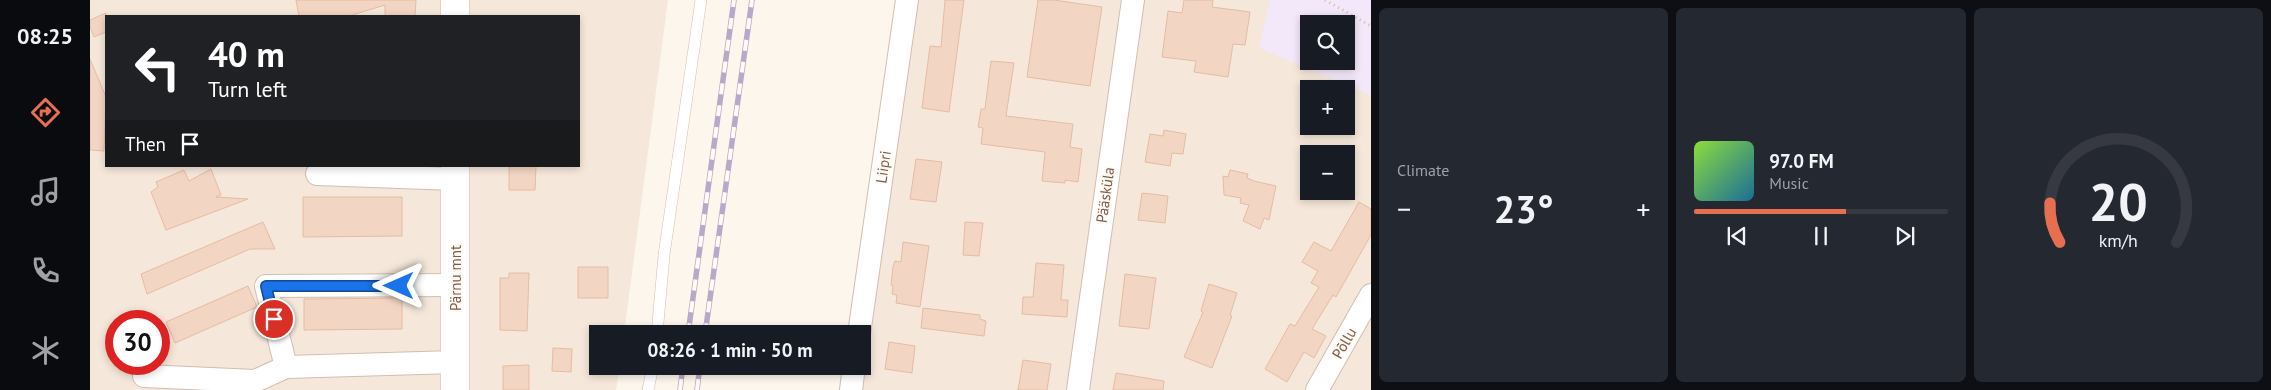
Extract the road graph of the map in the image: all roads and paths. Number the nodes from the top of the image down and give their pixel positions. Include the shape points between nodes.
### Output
1 (455, 0) edge
2 (701, 0) edge
3 (907, 0) edge
4 (1132, 0) edge
5 (1326, 0) edge
6 (455, 15) edge
7 (1371, 26) edge
8 (455, 173) edge
9 (317, 174) dead end
10 (454, 285) junction
11 (1371, 295) edge
12 (658, 325) edge
13 (860, 325) edge
14 (455, 362) junction
15 (286, 367) junction
16 (651, 375) edge
17 (853, 375) edge
18 (144, 376) dead end
19 (455, 390) edge
20 (648, 390) edge
21 (851, 390) edge
22 (1078, 390) edge
23 (1316, 390) edge

1 - 6 main road
2 - 12 lane via 664,255
3 - 13 street, Liipri
4 - 22 street, Pääsküla
5 - 7 path
8 - 9 street
8 - 10 main road, Pärnu mnt
10 - 14 main road, Pärnu mnt
10 - 15 street via 266,286
11 - 23 street, Põllu
14 - 15 street
14 - 19 main road, Pärnu mnt
15 - 18 street via 255,381
16 - 20 lane
17 - 21 street

